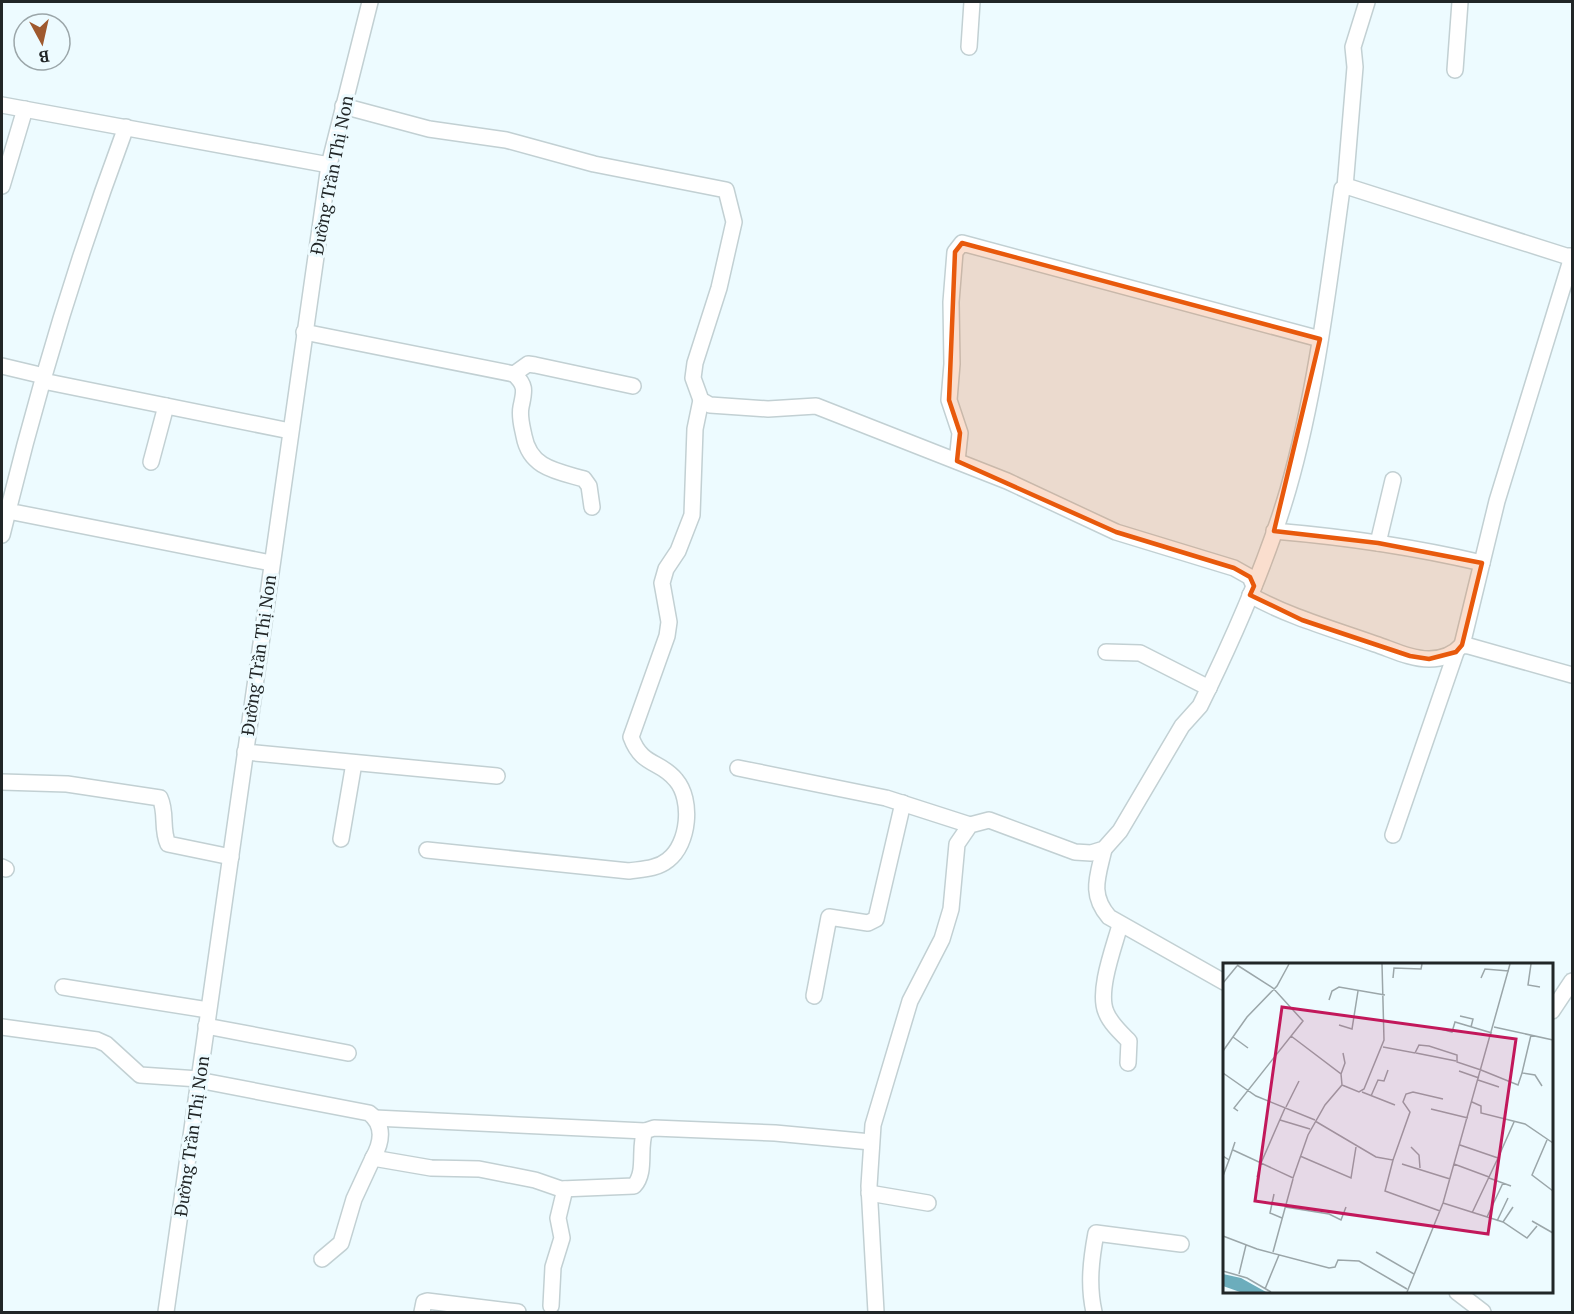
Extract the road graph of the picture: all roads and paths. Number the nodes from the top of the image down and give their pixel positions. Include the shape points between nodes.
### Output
1 (370, 2) edge
2 (972, 2) edge
3 (1367, 2) edge
4 (1460, 2) edge
5 (969, 47) dead end
6 (1455, 70) dead end
7 (2, 105) edge
8 (343, 106) junction
9 (26, 109) junction
10 (126, 127) junction
11 (329, 165) junction
12 (2, 186) edge
13 (1345, 187) junction
14 (1572, 256) edge
15 (304, 332) junction
16 (1320, 339) junction
17 (2, 366) edge
18 (514, 374) junction
19 (44, 378) junction
20 (633, 386) dead end
21 (701, 400) junction
22 (166, 406) junction
23 (290, 431) junction
24 (957, 461) junction
25 (151, 462) dead end
26 (1393, 480) dead end
27 (592, 507) dead end
28 (8, 511) junction
29 (1274, 531) junction
30 (2, 535) edge
31 (1378, 543) junction
32 (271, 563) junction
33 (1482, 563) junction
34 (1252, 590) junction
35 (1459, 649) junction
36 (1106, 652) dead end
37 (1572, 675) edge
38 (1209, 688) junction
39 (245, 752) junction
40 (354, 763) junction
41 (738, 768) dead end
42 (497, 776) dead end
43 (2, 782) edge
44 (903, 803) junction
45 (970, 825) junction
46 (1393, 835) dead end
47 (341, 839) dead end
48 (1104, 849) junction
49 (427, 850) dead end
50 (231, 857) junction
51 (1120, 926) junction
52 (1223, 981) edge
53 (1572, 981) edge
54 (63, 987) dead end
55 (814, 996) dead end
56 (1553, 1008) edge
57 (208, 1010) junction
58 (206, 1026) junction
59 (2, 1027) edge
60 (348, 1053) dead end
61 (1128, 1063) dead end
62 (199, 1079) junction
63 (375, 1118) junction
64 (645, 1131) junction
65 (872, 1142) junction
66 (373, 1158) junction
67 (565, 1189) junction
68 (869, 1193) junction
69 (928, 1203) dead end
70 (1180, 1244) dead end
71 (322, 1259) dead end
72 (1458, 1293) edge
73 (551, 1306) dead end
74 (166, 1312) edge
75 (422, 1312) edge
76 (518, 1312) edge
77 (876, 1312) edge
78 (1094, 1312) edge
79 (1483, 1312) edge

1 - 8 street, Đường Trần Thị Non
2 - 5 street
3 - 13 street via 1353,47 1355,67
4 - 6 street
7 - 9 street
8 - 11 street, Đường Trần Thị Non
8 - 21 street via 429,129 506,140 594,164 726,190 734,222 719,288 695,363 693,378
9 - 10 street
9 - 12 street
10 - 11 street
10 - 19 street via 94,212
11 - 15 street, Đường Trần Thị Non
13 - 14 street
13 - 16 street
14 - 33 street via 1497,501
15 - 18 street
15 - 23 street, Đường Trần Thị Non
16 - 24 street via 962,243 955,252 951,302 949,400 960,433
16 - 29 street via 1304,423
17 - 19 street
18 - 20 street via 528,364 535,364
18 - 27 street via 525,390 520,419 525,443 534,460 552,471 584,479
19 - 22 street
19 - 28 street
21 - 24 street via 710,405 759,408 816,406
21 - 49 street via 695,429 693,514 662,583 669,622 667,636 631,737 641,757 676,779 685,794 684,836 677,850 668,861 652,868 629,871
22 - 23 street
22 - 25 street
23 - 32 street, Đường Trần Thị Non
24 - 34 street via 1116,532 1234,568 1250,578
26 - 31 street
28 - 30 street
28 - 32 street
29 - 31 street
29 - 34 street
31 - 33 street
32 - 39 street, Đường Trần Thị Non
33 - 35 street
34 - 35 street via 1302,620 1410,656 1429,659
34 - 38 street
35 - 37 street
35 - 46 street
36 - 38 street via 1140,653
38 - 48 street via 1172,741 1120,831
39 - 40 street
39 - 50 street, Đường Trần Thị Non
40 - 42 street
40 - 47 street
41 - 44 street
43 - 50 street via 67,784 160,798 164,807 163,833 168,844
44 - 45 street
44 - 55 street via 876,919 868,923 830,917
45 - 48 street via 989,820 1075,852 1091,854
45 - 65 street via 957,844 951,909 942,939 910,1001 873,1125
48 - 51 street via 1096,891 1100,906
50 - 57 street, Đường Trần Thị Non
51 - 52 street
51 - 61 street via 1104,1002 1106,1012 1129,1041
53 - 56 street
54 - 57 street
57 - 58 street, Đường Trần Thị Non
58 - 60 street
58 - 62 street, Đường Trần Thị Non
59 - 62 street via 97,1040 140,1075
62 - 63 street via 351,1109
62 - 74 street, Đường Trần Thị Non
63 - 64 street
63 - 66 street via 381,1131
64 - 65 street via 654,1128 776,1133
64 - 67 street via 641,1168 634,1186
65 - 68 street
66 - 67 street via 431,1168 479,1169
66 - 71 street via 354,1199 341,1243
67 - 73 street via 558,1218 562,1238 553,1267
68 - 69 street
68 - 77 street
70 - 78 street via 1096,1233 1090,1274
72 - 79 street
75 - 76 street via 427,1300

